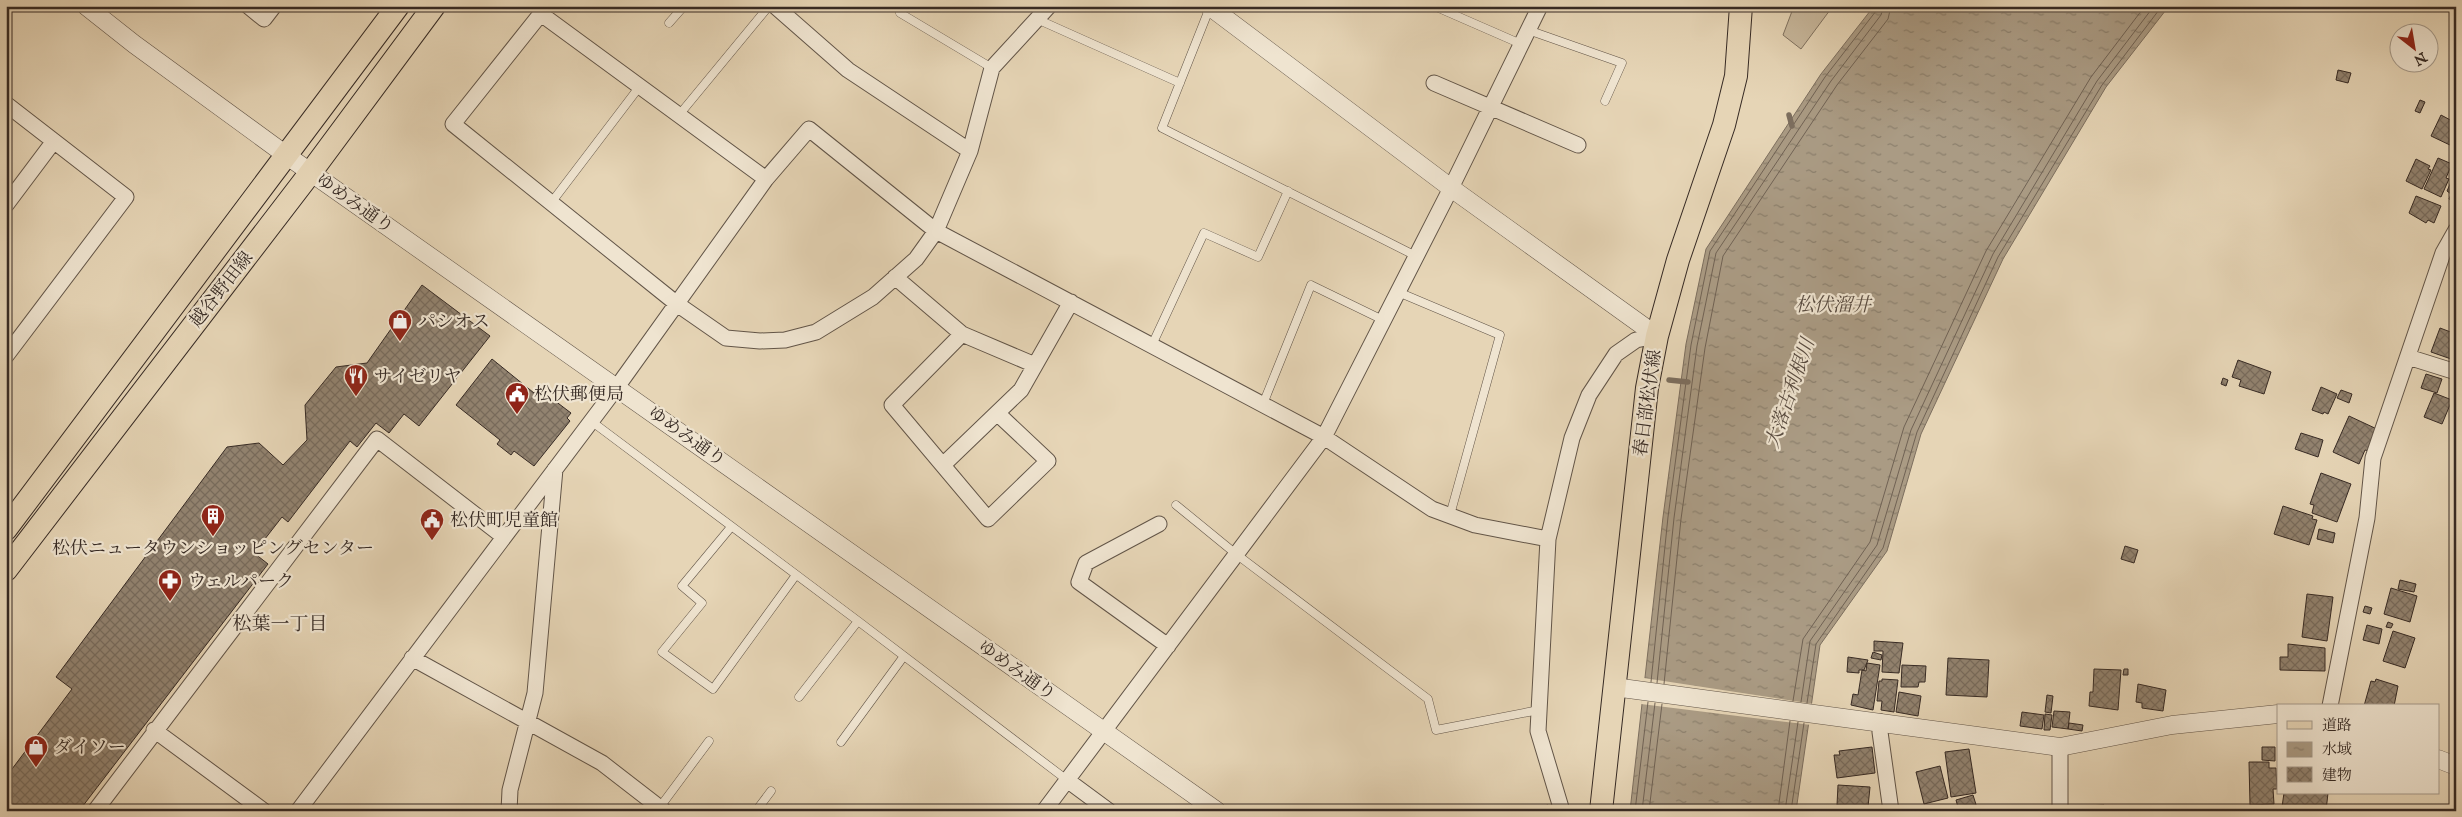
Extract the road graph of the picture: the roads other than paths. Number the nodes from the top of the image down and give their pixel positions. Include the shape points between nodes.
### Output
1 (86, 6) edge
2 (248, 6) edge
3 (274, 6) edge
4 (398, 6) edge
5 (434, 6) edge
6 (684, 6) edge
7 (769, 6) edge
8 (775, 6) edge
9 (1050, 6) edge
10 (1434, 6) edge
11 (1540, 6) edge
12 (1741, 6) edge
13 (1210, 7) edge
14 (544, 10) edge
15 (900, 13) dead end
16 (1039, 20) junction
17 (669, 23) dead end
18 (1524, 37) junction
19 (992, 68) junction
20 (1180, 83) junction
21 (1434, 83) dead end
22 (640, 86) junction
23 (1605, 101) dead end
24 (6, 104) edge
25 (1490, 108) junction
26 (679, 115) junction
27 (54, 141) junction
28 (1578, 145) dead end
29 (970, 151) junction
30 (286, 155) junction
31 (311, 172) junction
32 (766, 179) junction
33 (1451, 188) junction
34 (1288, 191) junction
35 (551, 203) junction
36 (6, 204) edge
37 (936, 230) junction
38 (2456, 230) edge
39 (1416, 256) junction
40 (895, 277) junction
41 (1398, 292) junction
42 (1071, 302) junction
43 (676, 304) junction
44 (1383, 320) junction
45 (962, 334) junction
46 (1657, 336) junction
47 (1152, 346) junction
48 (6, 356) edge
49 (2408, 356) junction
50 (1035, 365) junction
51 (2456, 372) edge
52 (617, 387) junction
53 (1263, 404) junction
54 (997, 413) junction
55 (591, 421) junction
56 (1324, 437) junction
57 (944, 464) junction
58 (555, 469) junction
59 (1176, 505) dead end
60 (1450, 515) junction
61 (1159, 524) dead end
62 (731, 526) junction
63 (6, 529) edge
64 (504, 537) junction
65 (1548, 539) junction
66 (1236, 554) junction
67 (6, 570) edge
68 (796, 575) junction
69 (858, 621) junction
70 (1168, 646) junction
71 (904, 656) junction
72 (412, 658) junction
73 (1623, 688) junction
74 (799, 697) dead end
75 (2330, 704) edge
76 (1539, 710) junction
77 (2277, 714) edge
78 (527, 720) junction
79 (1881, 722) junction
80 (154, 730) junction
81 (1104, 731) junction
82 (709, 741) dead end
83 (841, 742) dead end
84 (2060, 747) junction
85 (2440, 761) edge
86 (2456, 766) edge
87 (1067, 780) junction
88 (771, 790) dead end
89 (662, 809) edge
90 (95, 811) edge
91 (264, 811) edge
92 (298, 811) edge
93 (509, 811) edge
94 (756, 811) edge
95 (1044, 811) edge
96 (1109, 811) edge
97 (1217, 811) edge
98 (1562, 811) edge
99 (1601, 811) edge
100 (1891, 811) edge
101 (2060, 811) edge

1 - 30 street, ゆめみ通り
2 - 3 street via 264,19
4 - 30 main road, 越谷野田線
5 - 31 main road, 越谷野田線
6 - 17 lane
7 - 26 lane
8 - 29 street via 848,70
9 - 16 street
10 - 18 lane
11 - 18 street
12 - 46 main road, 春日部松伏線 via 1736,76 1724,125 1678,260
13 - 20 lane
13 - 33 street
14 - 22 street
14 - 35 street via 453,124
15 - 19 lane
16 - 19 street
16 - 20 lane
18 - 23 lane via 1622,63
18 - 25 street
19 - 29 street
20 - 34 lane via 1162,128
21 - 25 street
22 - 26 street
22 - 35 lane
24 - 27 street
25 - 28 street
25 - 33 street
26 - 32 street
27 - 36 street
27 - 48 street via 126,197
29 - 37 street
30 - 31 street, ゆめみ通り
30 - 63 main road, 越谷野田線
31 - 52 street, ゆめみ通り
31 - 67 main road, 越谷野田線
32 - 37 street via 809,129
32 - 43 street
33 - 39 street
33 - 46 street
34 - 39 lane
34 - 47 lane via 1258,257 1204,233
35 - 43 street
37 - 40 street via 916,260
37 - 42 street
38 - 49 street via 2443,253
39 - 41 street
40 - 43 street via 873,297 816,332 785,340 726,338
40 - 45 street
41 - 44 street
41 - 60 lane via 1500,335
42 - 47 street
42 - 50 street
43 - 52 street
44 - 53 lane via 1311,285
44 - 56 street
45 - 50 street
45 - 57 street via 892,405
46 - 65 street via 1636,340 1616,354 1589,395 1572,438
46 - 73 main road, 春日部松伏線 via 1647,388
47 - 53 street
49 - 51 street
49 - 75 street via 2373,458 2367,518
50 - 54 street via 1021,390
52 - 55 street
52 - 81 street, ゆめみ通り
53 - 56 street
54 - 57 street
54 - 57 street via 1048,461 988,519
55 - 58 street
55 - 62 lane
56 - 60 street via 1432,509
56 - 66 street
58 - 64 street
58 - 78 street via 535,693
59 - 66 lane
60 - 65 street via 1475,525
61 - 70 street via 1086,563 1079,582
62 - 68 lane
62 - 68 lane via 682,586 702,603 662,652 713,690
64 - 72 street
64 - 80 street via 377,438
65 - 76 street
66 - 70 street
66 - 76 lane via 1428,698 1436,730
68 - 69 lane
69 - 71 lane
69 - 74 lane
70 - 81 street
71 - 83 lane
71 - 87 lane
72 - 78 street
72 - 92 street
73 - 79 street
73 - 99 main road, 春日部松伏線
76 - 98 street via 1538,731
77 - 84 street via 2172,725
78 - 89 street via 602,763
78 - 93 street via 510,790
79 - 84 street
79 - 100 street
80 - 90 street
80 - 91 street
81 - 87 street
81 - 97 street, ゆめみ通り
82 - 89 lane
84 - 101 street
85 - 86 street
87 - 95 street
87 - 96 street
88 - 94 lane

